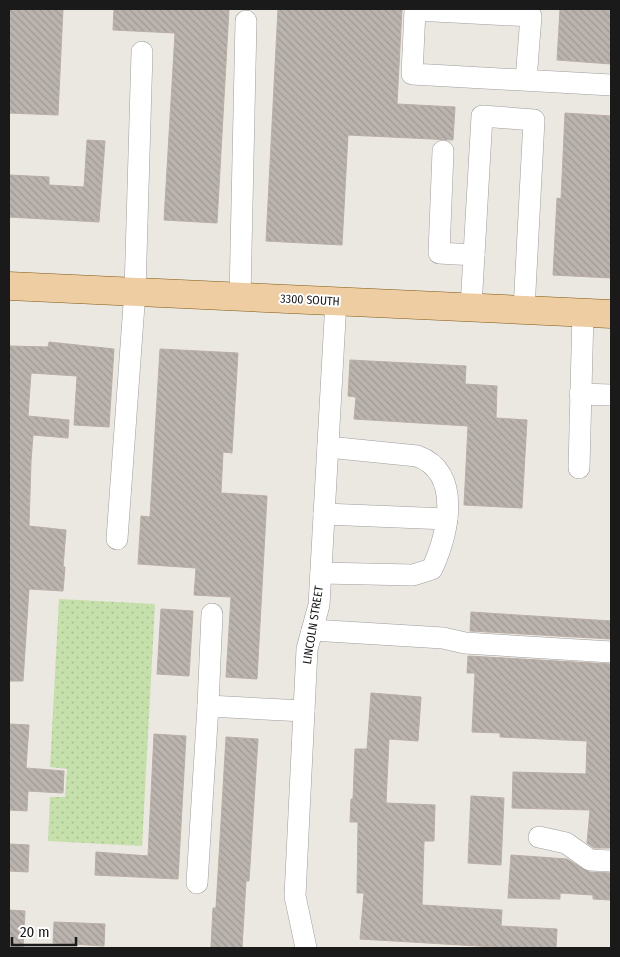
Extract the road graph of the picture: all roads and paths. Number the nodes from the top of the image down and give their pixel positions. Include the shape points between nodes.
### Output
1 (246, 21) dead end
2 (142, 52) dead end
3 (526, 80) junction
4 (611, 85) edge
5 (443, 151) dead end
6 (474, 254) junction
7 (9, 286) edge
8 (135, 292) junction
9 (240, 296) junction
10 (336, 301) junction
11 (471, 307) junction
12 (524, 310) junction
13 (583, 313) junction
14 (611, 314) edge
15 (580, 394) junction
16 (611, 395) edge
17 (328, 447) junction
18 (578, 468) dead end
19 (324, 514) junction
20 (447, 519) junction
21 (118, 539) dead end
22 (320, 573) junction
23 (212, 614) dead end
24 (312, 630) junction
25 (611, 652) edge
26 (208, 706) junction
27 (304, 711) junction
28 (539, 837) dead end
29 (611, 861) edge
30 (197, 884) dead end
31 (306, 948) edge

1 - 9 street
2 - 8 street
3 - 3 street via 412,74 415,10 531,16
3 - 4 street
5 - 6 street via 438,253
6 - 11 street
6 - 12 street via 482,116 534,120
7 - 8 main road, 3300 SOUTH
8 - 9 main road, 3300 SOUTH
8 - 21 street
9 - 10 main road, 3300 SOUTH
10 - 11 main road, 3300 SOUTH
10 - 17 street, LINCOLN STREET
11 - 12 main road, 3300 SOUTH
12 - 13 main road, 3300 SOUTH
13 - 14 main road, 3300 SOUTH
13 - 15 street
15 - 16 street
15 - 18 street
17 - 19 street, LINCOLN STREET
17 - 20 street via 430,460 445,479
19 - 20 street
19 - 22 street, LINCOLN STREET
20 - 22 street via 443,546 432,569 413,575
22 - 24 street, LINCOLN STREET via 319,605
23 - 26 street
24 - 25 street
24 - 27 street, LINCOLN STREET via 307,648
26 - 27 street
26 - 30 street
27 - 31 street, LINCOLN STREET via 296,896
28 - 29 street via 566,843 590,860

